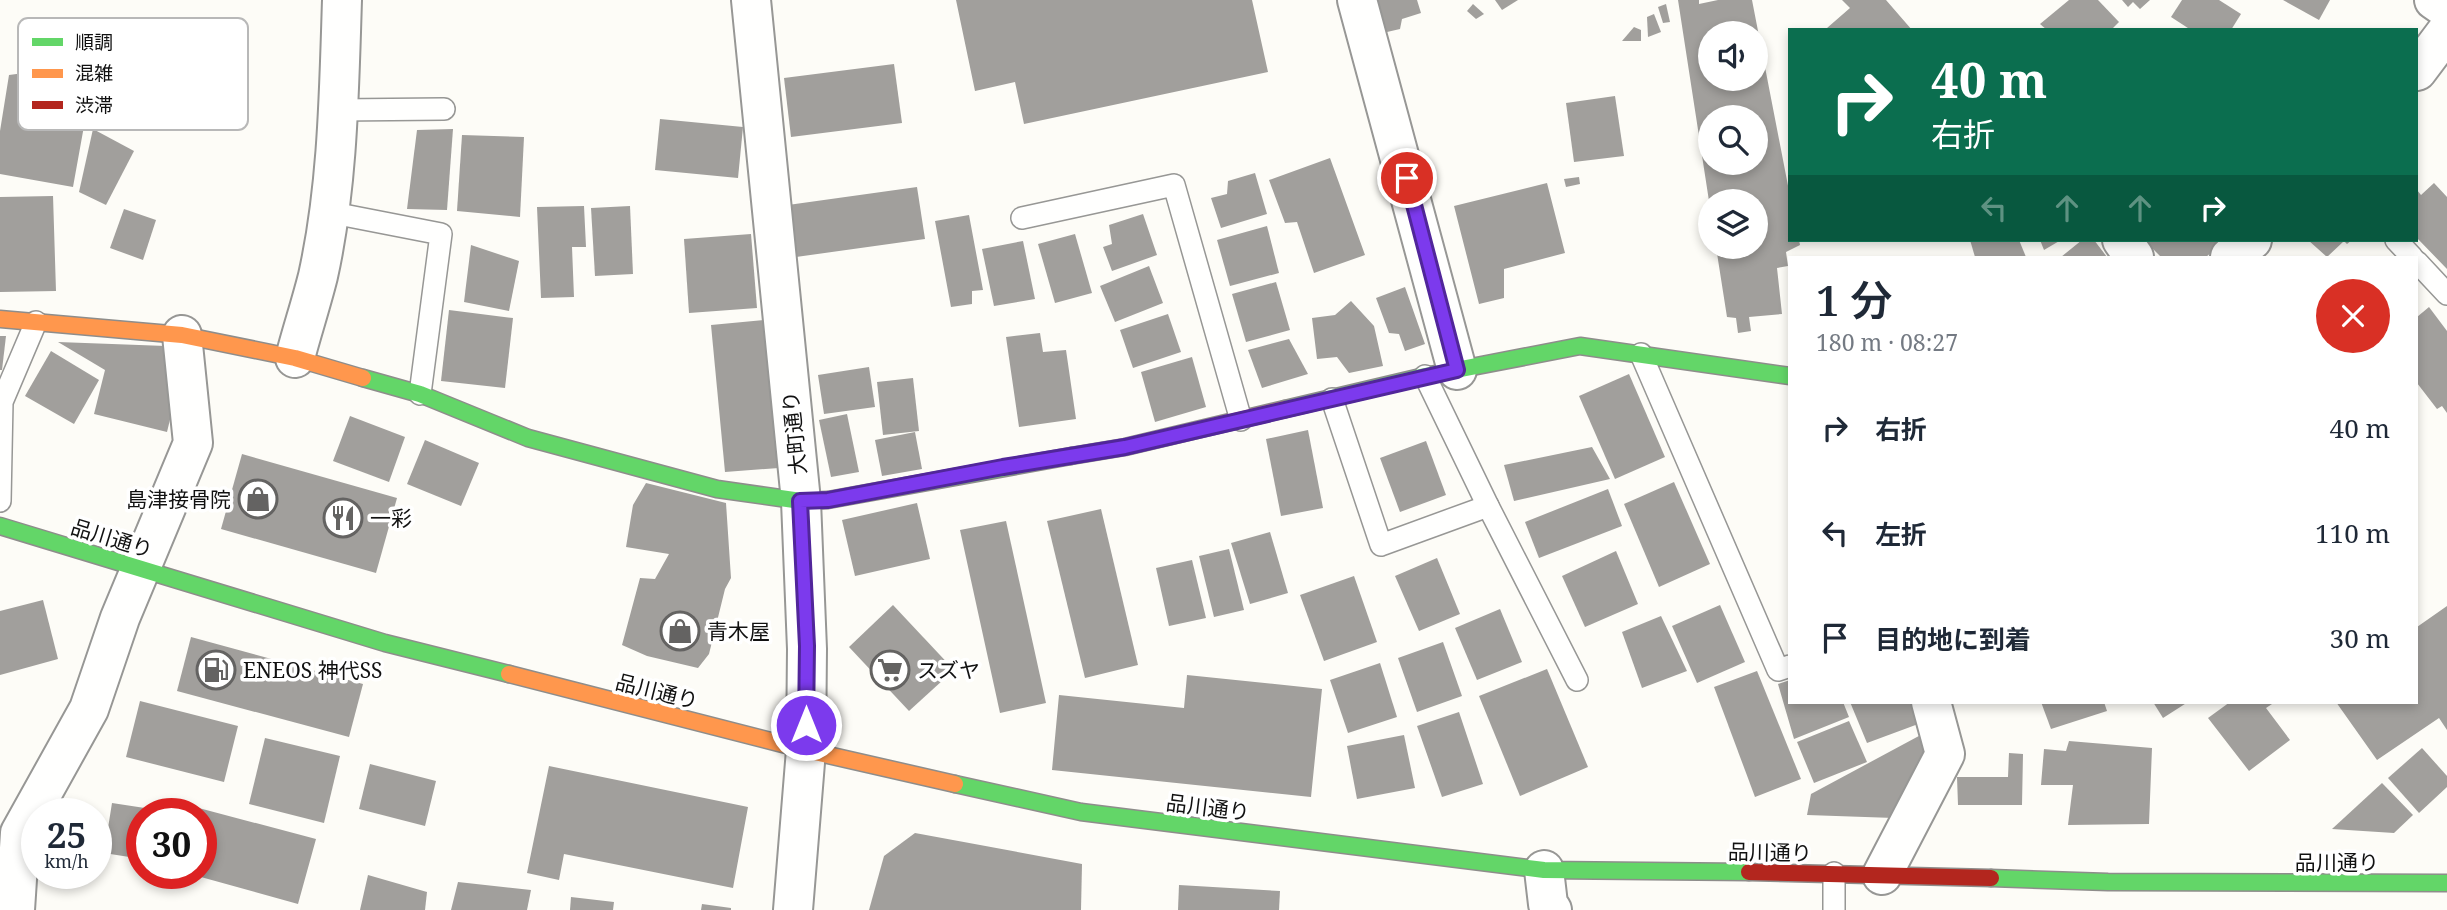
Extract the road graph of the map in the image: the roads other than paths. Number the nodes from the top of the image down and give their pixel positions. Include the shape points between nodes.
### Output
1 (342, 0) edge
2 (751, 0) edge
3 (1357, 0) edge
4 (2434, 0) edge
5 (2447, 9) edge
6 (2447, 31) edge
7 (2418, 70) edge
8 (444, 109) dead end
9 (338, 110) junction
10 (328, 212) junction
11 (1022, 218) dead end
12 (2249, 242) edge
13 (2398, 242) edge
14 (2231, 256) edge
15 (2411, 256) edge
16 (2418, 263) edge
17 (2447, 294) edge
18 (0, 318) edge
19 (36, 322) junction
20 (181, 335) junction
21 (1642, 354) junction
22 (295, 358) junction
23 (1441, 373) junction
24 (1788, 376) edge
25 (420, 394) junction
26 (1332, 399) junction
27 (1241, 420) junction
28 (0, 501) edge
29 (800, 501) junction
30 (1488, 506) junction
31 (0, 526) edge
32 (141, 569) junction
33 (1788, 667) edge
34 (1577, 680) dead end
35 (1932, 704) edge
36 (806, 750) junction
37 (10, 839) edge
38 (1834, 873) junction
39 (1882, 875) junction
40 (2447, 883) edge
41 (1545, 898) edge
42 (15, 910) edge
43 (793, 910) edge
44 (1834, 910) edge

1 - 9 street
2 - 29 street, 大町通り
3 - 23 street
4 - 5 street
6 - 7 street
8 - 9 lane
9 - 10 street
10 - 22 street via 318,276
10 - 25 lane via 441,234
11 - 27 lane via 1174,185
12 - 14 street
13 - 15 lane
16 - 17 lane
18 - 19 street
19 - 20 street
19 - 28 lane via 2,402
20 - 22 street
20 - 32 street via 193,443
21 - 23 street via 1580,346
21 - 24 street
21 - 33 lane via 1778,670
22 - 25 street
23 - 26 street
23 - 30 lane
25 - 29 street via 528,438 717,489
26 - 27 street
26 - 30 lane via 1381,545
27 - 29 street via 1125,447 828,500
29 - 36 street, 大町通り via 807,646
30 - 34 lane
31 - 32 street, 品川通り
32 - 36 street, 品川通り via 385,643
32 - 37 street via 89,709
35 - 39 street via 1945,754
36 - 41 street, 品川通り via 1081,812
36 - 43 street, 大町通り
37 - 42 street
38 - 39 street, 品川通り
38 - 41 street, 品川通り
38 - 44 lane
39 - 40 street, 品川通り via 2108,882

